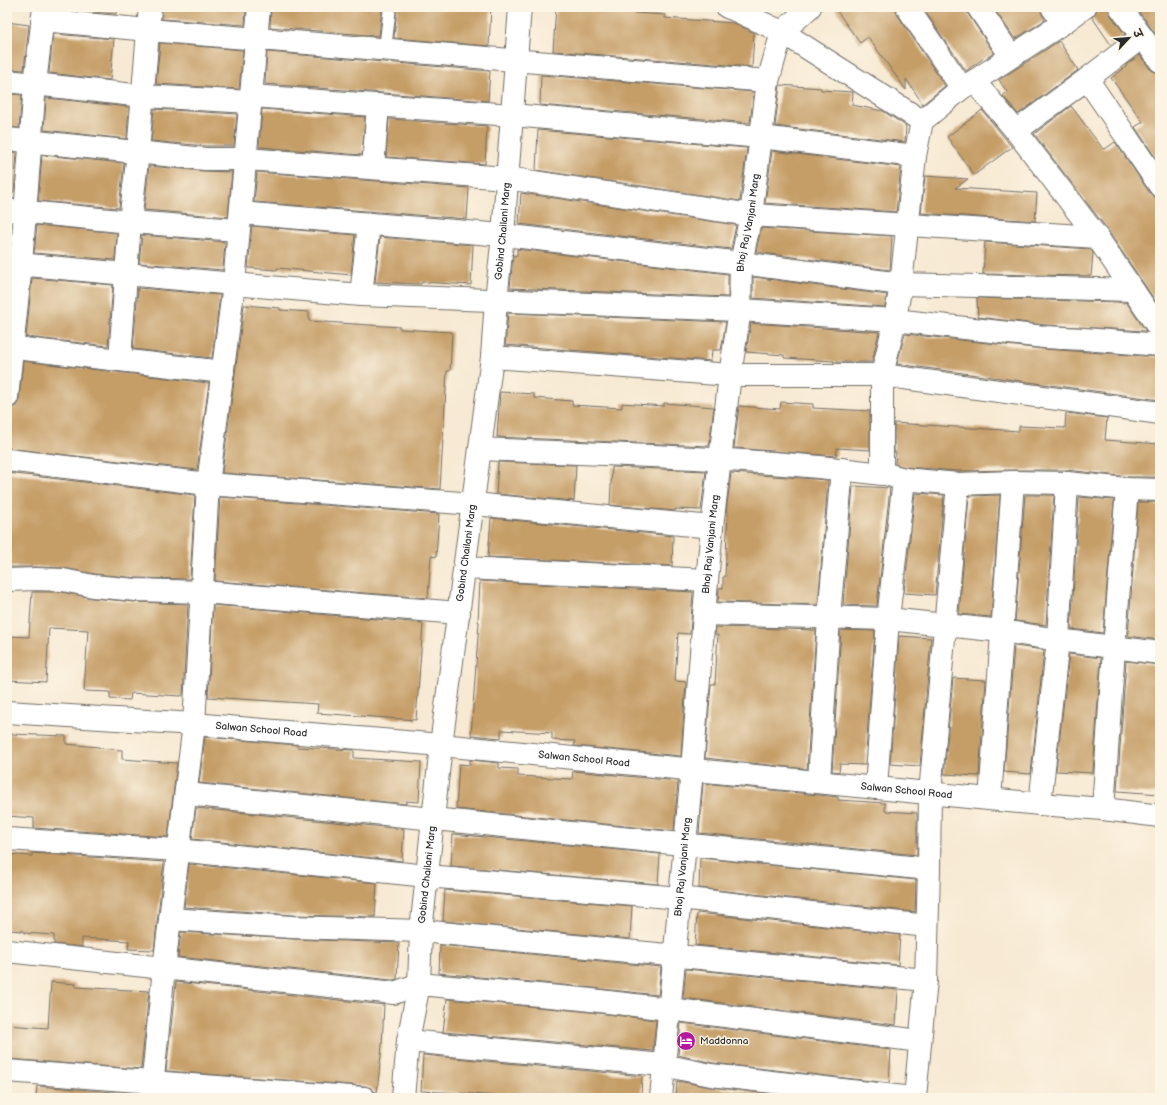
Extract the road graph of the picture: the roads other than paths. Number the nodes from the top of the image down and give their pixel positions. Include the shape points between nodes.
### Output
1 (150, 7) edge
2 (259, 7) edge
3 (390, 7) edge
4 (520, 7) edge
5 (727, 7) edge
6 (810, 7) edge
7 (907, 7) edge
8 (978, 7) edge
9 (1085, 7) edge
10 (1120, 7) edge
11 (43, 14) edge
12 (1058, 15) edge
13 (148, 30) junction
14 (782, 32) junction
15 (1142, 37) junction
16 (256, 39) junction
17 (385, 49) junction
18 (1011, 56) junction
19 (516, 60) junction
20 (1160, 62) edge
21 (1087, 79) junction
22 (7, 81) edge
23 (768, 81) junction
24 (35, 84) junction
25 (968, 85) junction
26 (143, 96) junction
27 (251, 99) junction
28 (378, 105) junction
29 (512, 115) junction
30 (922, 121) junction
31 (1016, 131) junction
32 (761, 137) junction
33 (7, 139) edge
34 (30, 142) junction
35 (138, 152) junction
36 (914, 156) junction
37 (245, 159) junction
38 (373, 168) junction
39 (508, 178) junction
40 (1160, 186) edge
41 (16, 210) edge
42 (751, 215) junction
43 (240, 221) junction
44 (130, 222) junction
45 (369, 224) junction
46 (908, 225) junction
47 (503, 235) junction
48 (1097, 237) junction
49 (14, 263) edge
50 (741, 264) junction
51 (126, 274) junction
52 (234, 284) junction
53 (901, 284) junction
54 (1133, 290) junction
55 (361, 295) junction
56 (496, 300) junction
57 (740, 310) junction
58 (895, 320) junction
59 (1160, 330) edge
60 (1160, 344) edge
61 (9, 347) edge
62 (492, 357) junction
63 (120, 360) junction
64 (223, 372) junction
65 (730, 375) junction
66 (882, 375) junction
67 (7, 397) edge
68 (1160, 413) edge
69 (481, 448) junction
70 (7, 460) edge
71 (720, 460) junction
72 (842, 469) junction
73 (882, 474) junction
74 (904, 479) junction
75 (1013, 482) junction
76 (1067, 483) junction
77 (208, 484) junction
78 (958, 484) junction
79 (1127, 490) junction
80 (1160, 490) edge
81 (474, 504) junction
82 (712, 527) junction
83 (465, 568) junction
84 (7, 580) edge
85 (707, 580) junction
86 (202, 592) junction
87 (459, 613) junction
88 (704, 614) junction
89 (829, 617) junction
90 (888, 619) junction
91 (946, 625) junction
92 (1002, 630) junction
93 (1058, 640) junction
94 (1114, 648) junction
95 (1160, 653) edge
96 (7, 712) edge
97 (194, 724) junction
98 (441, 745) junction
99 (692, 770) junction
100 (819, 782) junction
101 (876, 788) junction
102 (930, 793) junction
103 (186, 794) junction
104 (990, 799) junction
105 (1040, 804) junction
106 (1103, 809) junction
107 (1160, 816) edge
108 (433, 818) junction
109 (7, 839) edge
110 (685, 843) junction
111 (178, 850) junction
112 (929, 869) junction
113 (427, 876) junction
114 (680, 898) junction
115 (170, 919) junction
116 (927, 926) junction
117 (421, 931) junction
118 (7, 951) edge
119 (674, 955) junction
120 (164, 968) junction
121 (926, 980) junction
122 (419, 984) junction
123 (669, 1009) junction
124 (408, 1041) junction
125 (920, 1042) junction
126 (663, 1066) junction
127 (7, 1071) edge
128 (151, 1090) edge
129 (364, 1098) edge
130 (404, 1098) edge
131 (661, 1098) edge
132 (914, 1098) edge

1 - 13 street
2 - 16 street
3 - 17 lane
4 - 19 street, Gobind Chailani Marg
5 - 14 street
6 - 14 street
7 - 25 street
8 - 18 street
9 - 12 street
10 - 15 street
11 - 13 street
11 - 24 street
12 - 18 street
13 - 16 street
13 - 26 street
14 - 23 street, Bhoj Raj Vanjani Marg
14 - 30 street
15 - 20 street
15 - 21 street
16 - 17 street
16 - 27 street
17 - 19 street
18 - 25 street
19 - 23 street
19 - 29 street, Gobind Chailani Marg
21 - 31 street
21 - 40 street
22 - 24 street
23 - 32 street, Bhoj Raj Vanjani Marg
24 - 26 street
24 - 34 street
25 - 30 street
25 - 31 street
26 - 27 street
26 - 35 street
27 - 28 street
27 - 37 street
28 - 29 street
28 - 38 street
29 - 32 street
29 - 39 street, Gobind Chailani Marg
30 - 36 street
31 - 48 street
32 - 36 street
32 - 42 street, Bhoj Raj Vanjani Marg
33 - 34 street
34 - 35 street
34 - 41 street
35 - 37 street
35 - 44 street
36 - 46 street
37 - 38 street
37 - 43 street
38 - 39 street
39 - 42 street
39 - 47 street, Gobind Chailani Marg
41 - 44 street
41 - 49 street
42 - 46 street
42 - 50 street, Bhoj Raj Vanjani Marg
43 - 44 street
43 - 45 street
43 - 52 street
44 - 51 street
45 - 47 street
45 - 55 street
46 - 48 street
46 - 53 street
47 - 50 street
47 - 56 street, Gobind Chailani Marg
48 - 54 street
49 - 51 street
49 - 61 street
50 - 53 street
50 - 57 street, Bhoj Raj Vanjani Marg
51 - 52 street
51 - 63 street
52 - 55 street
52 - 64 street
53 - 54 street
53 - 58 street
54 - 59 street
55 - 56 street
56 - 57 street
56 - 62 street, Gobind Chailani Marg
57 - 58 street
57 - 65 street, Bhoj Raj Vanjani Marg
58 - 60 street via 1044,338
58 - 66 street
61 - 63 street
61 - 67 street
62 - 65 street
62 - 69 street, Gobind Chailani Marg
63 - 64 street
64 - 77 street
65 - 66 street
65 - 71 street, Bhoj Raj Vanjani Marg
66 - 68 street
66 - 73 street
69 - 71 street
69 - 81 street, Gobind Chailani Marg
70 - 77 street
71 - 72 street
71 - 82 street, Bhoj Raj Vanjani Marg
72 - 73 street
72 - 89 street
73 - 74 street
74 - 78 street
74 - 90 street
75 - 76 street
75 - 78 street
75 - 92 street
76 - 79 street
76 - 93 street
77 - 81 street
77 - 86 street
78 - 91 street
79 - 80 street
79 - 94 street
81 - 82 street
81 - 83 street, Gobind Chailani Marg
82 - 85 street, Bhoj Raj Vanjani Marg
83 - 85 street
83 - 87 street, Gobind Chailani Marg
84 - 86 street via 63,580 136,590
85 - 88 street, Bhoj Raj Vanjani Marg
86 - 87 street
86 - 97 street
87 - 98 street, Gobind Chailani Marg
88 - 89 street
88 - 99 street, Bhoj Raj Vanjani Marg
89 - 90 street
89 - 100 street
90 - 91 street
90 - 101 street
91 - 92 street
91 - 102 street
92 - 93 street
92 - 104 street
93 - 94 street
93 - 105 street
94 - 95 street
94 - 106 street
96 - 97 street, Salwan School Road
97 - 98 street, Salwan School Road
97 - 103 street
98 - 99 street, Salwan School Road
98 - 108 street, Gobind Chailani Marg
99 - 100 street, Salwan School Road
99 - 110 street, Bhoj Raj Vanjani Marg
100 - 101 street, Salwan School Road
101 - 102 street, Salwan School Road
102 - 104 street, Salwan School Road
102 - 112 street
103 - 108 street
103 - 111 street
104 - 105 street, Salwan School Road
105 - 106 street, Salwan School Road
106 - 107 street, Salwan School Road
108 - 110 street
108 - 113 street, Gobind Chailani Marg
109 - 111 street
110 - 112 street
110 - 114 street, Bhoj Raj Vanjani Marg
111 - 113 street
111 - 115 street
112 - 116 street
113 - 114 street
113 - 117 street, Gobind Chailani Marg
114 - 116 street
114 - 119 street, Bhoj Raj Vanjani Marg
115 - 117 street via 292,927
115 - 120 street
116 - 121 street
117 - 119 street
117 - 122 street, Gobind Chailani Marg
118 - 120 street
119 - 121 street
119 - 123 street, Bhoj Raj Vanjani Marg
120 - 122 street via 394,993
120 - 128 street
121 - 125 street
122 - 123 street
122 - 124 street, Gobind Chailani Marg
123 - 125 street
123 - 126 street, Bhoj Raj Vanjani Marg
124 - 126 street
124 - 130 street, Gobind Chailani Marg
125 - 132 street
126 - 131 street, Bhoj Raj Vanjani Marg
126 - 132 street via 711,1075
127 - 128 street
128 - 129 street

